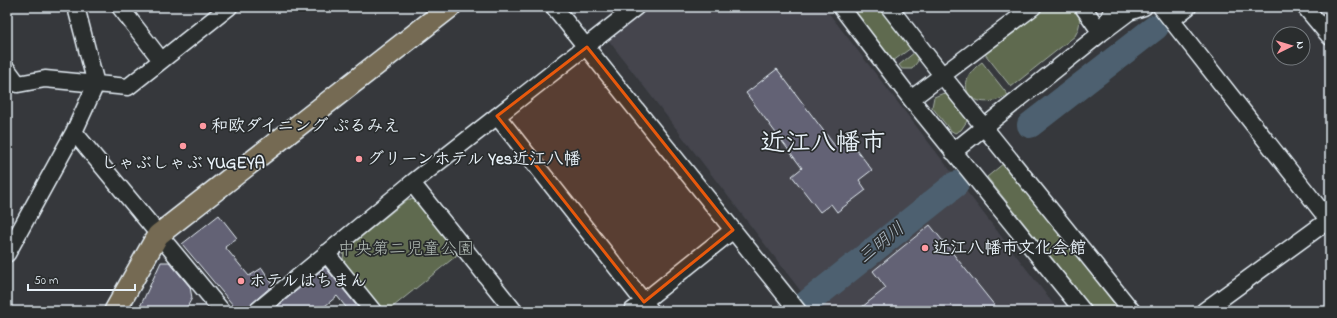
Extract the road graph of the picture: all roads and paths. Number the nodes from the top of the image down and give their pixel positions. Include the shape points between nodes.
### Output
1 (76, 7) edge
2 (120, 7) edge
3 (229, 7) edge
4 (450, 7) edge
5 (554, 7) edge
6 (636, 7) edge
7 (841, 7) edge
8 (890, 7) edge
9 (1033, 7) edge
10 (1083, 7) edge
11 (1114, 7) edge
12 (1144, 7) edge
13 (1158, 7) edge
14 (1188, 7) edge
15 (1304, 7) edge
16 (1171, 20) junction
17 (1101, 33) junction
18 (1330, 37) edge
19 (587, 47) junction
20 (161, 60) junction
21 (7, 69) edge
22 (942, 75) junction
23 (96, 84) junction
24 (911, 99) junction
25 (497, 116) junction
26 (984, 128) junction
27 (74, 132) junction
28 (953, 152) junction
29 (412, 183) junction
30 (1330, 221) edge
31 (733, 230) junction
32 (158, 235) junction
33 (326, 253) junction
34 (7, 254) edge
35 (642, 308) edge
36 (115, 311) edge
37 (222, 311) edge
38 (257, 311) edge
39 (373, 311) edge
40 (514, 311) edge
41 (798, 311) edge
42 (1083, 311) edge
43 (1132, 311) edge
44 (1204, 311) edge

1 - 23 street
2 - 20 street
3 - 20 street
4 - 32 main road
5 - 19 street
6 - 19 street
7 - 24 street
8 - 22 street
9 - 22 street
10 - 17 street
11 - 17 street
12 - 17 street via 1129,12
13 - 16 street
14 - 16 street
15 - 18 street
16 - 30 street
17 - 26 street
19 - 25 street
19 - 31 street
20 - 23 street via 128,87
21 - 23 street via 18,84 45,79
22 - 24 street
22 - 26 street
23 - 27 street
24 - 28 street
25 - 29 street
25 - 35 street
26 - 28 street
26 - 43 street
27 - 32 street
27 - 34 street
28 - 42 street
29 - 33 street
29 - 40 street
30 - 44 street
31 - 35 street
31 - 41 street
32 - 36 main road
32 - 37 street
33 - 38 street
33 - 39 street

